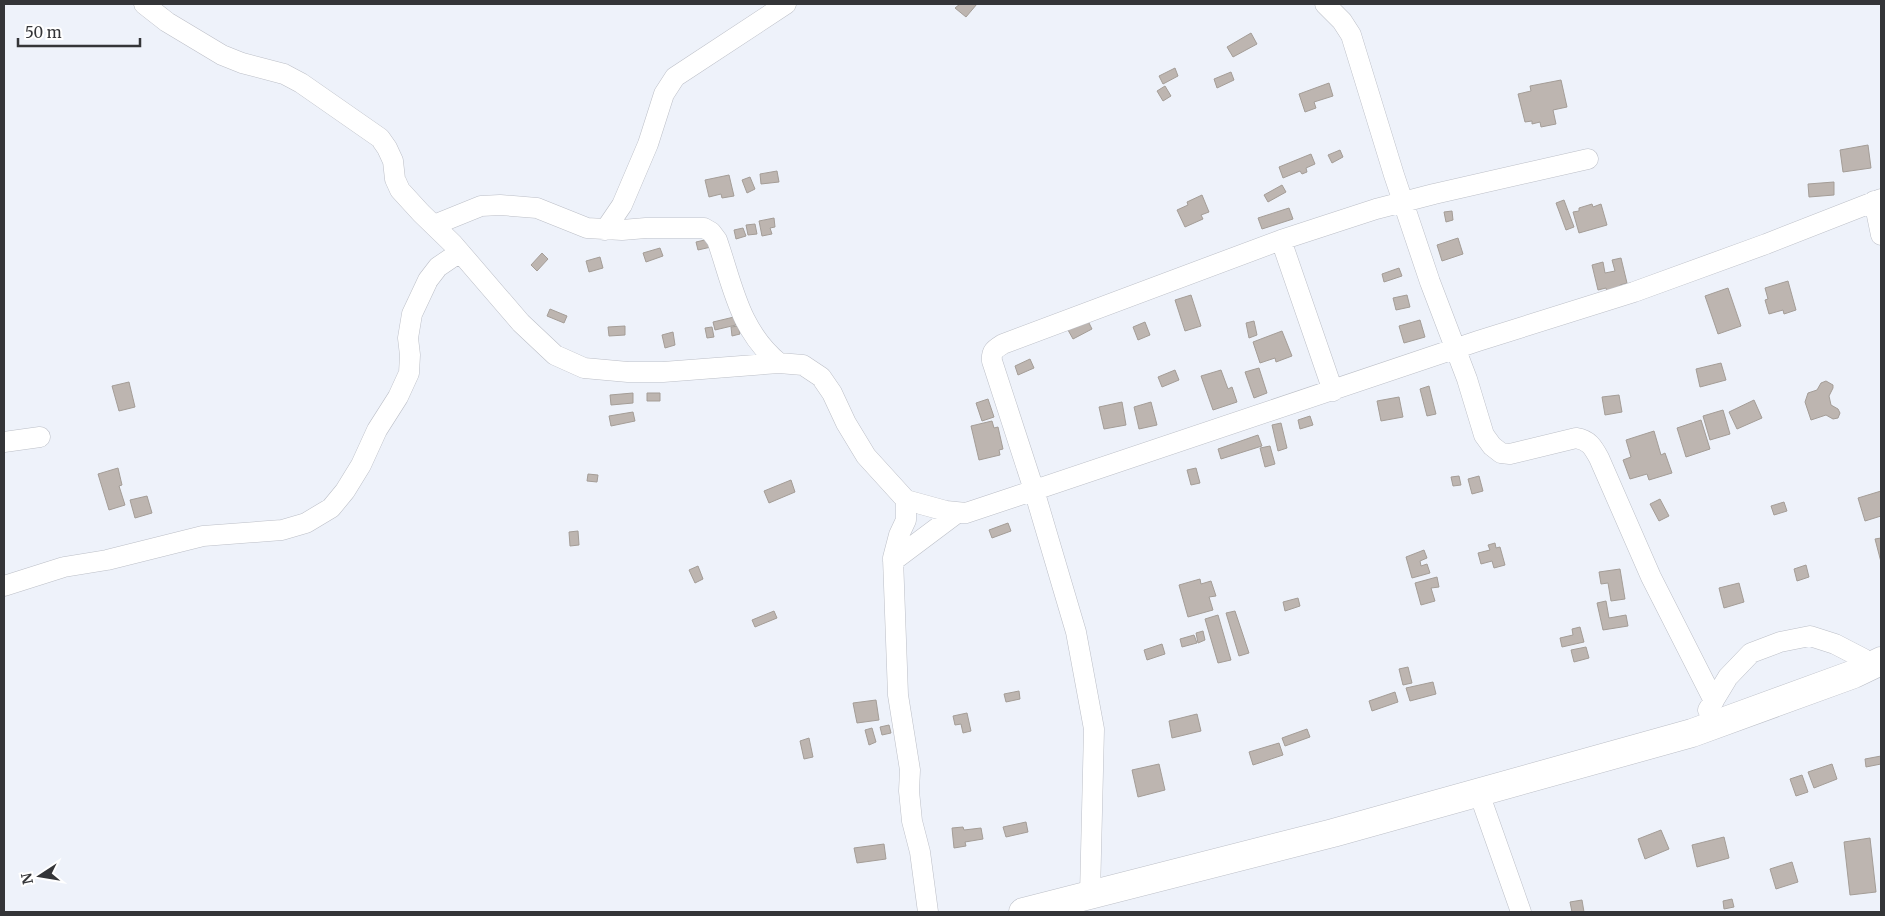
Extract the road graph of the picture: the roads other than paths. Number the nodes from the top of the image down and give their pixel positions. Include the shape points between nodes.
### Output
1 (786, 4) edge
2 (1325, 4) edge
3 (149, 6) edge
4 (1588, 159) dead end
5 (1877, 200) edge
6 (1404, 202) junction
7 (434, 225) junction
8 (605, 230) junction
9 (1881, 235) edge
10 (1281, 240) junction
11 (460, 252) junction
12 (1456, 348) junction
13 (779, 363) junction
14 (1333, 391) junction
15 (40, 437) dead end
16 (4, 442) edge
17 (1034, 490) junction
18 (906, 500) junction
19 (957, 513) junction
20 (893, 561) junction
21 (4, 586) edge
22 (1873, 668) edge
23 (1714, 701) junction
24 (1692, 733) junction
25 (1479, 793) junction
26 (1090, 895) junction
27 (928, 912) edge
28 (1023, 912) edge
29 (1521, 912) edge

1 - 8 street via 675,77 664,94 648,144 622,204
2 - 6 street via 1351,35
3 - 7 street via 167,22 222,55 284,74 301,83 380,138 393,161 400,190
4 - 6 street
5 - 9 street
5 - 12 street via 1634,292
6 - 10 street
6 - 12 street
7 - 8 street via 481,206 515,205 538,208 587,228
7 - 11 street
8 - 13 street via 704,228 711,232 717,240 742,318 767,353
10 - 14 street
10 - 17 street via 994,350 992,361
11 - 13 street via 521,323 555,355 584,368 663,372
11 - 21 street via 438,267 428,280 412,314 408,338 409,373 361,464 331,508 306,523 282,530 203,536 107,560 64,567
12 - 14 street
12 - 23 street via 1484,435 1501,453 1510,454 1576,438 1592,445 1651,577
13 - 18 street via 803,365 821,376 866,456
14 - 17 street
15 - 16 street
17 - 19 street via 966,513
17 - 26 street via 1076,632 1094,729
18 - 19 street
18 - 20 street via 906,520 894,549
19 - 20 street
20 - 27 street via 898,695 910,770 912,821 920,852
22 - 23 street via 1864,659 1835,644 1810,636 1780,642 1752,653 1728,677
22 - 24 highway
23 - 24 street
24 - 25 highway
25 - 26 highway
25 - 29 street
26 - 28 highway

